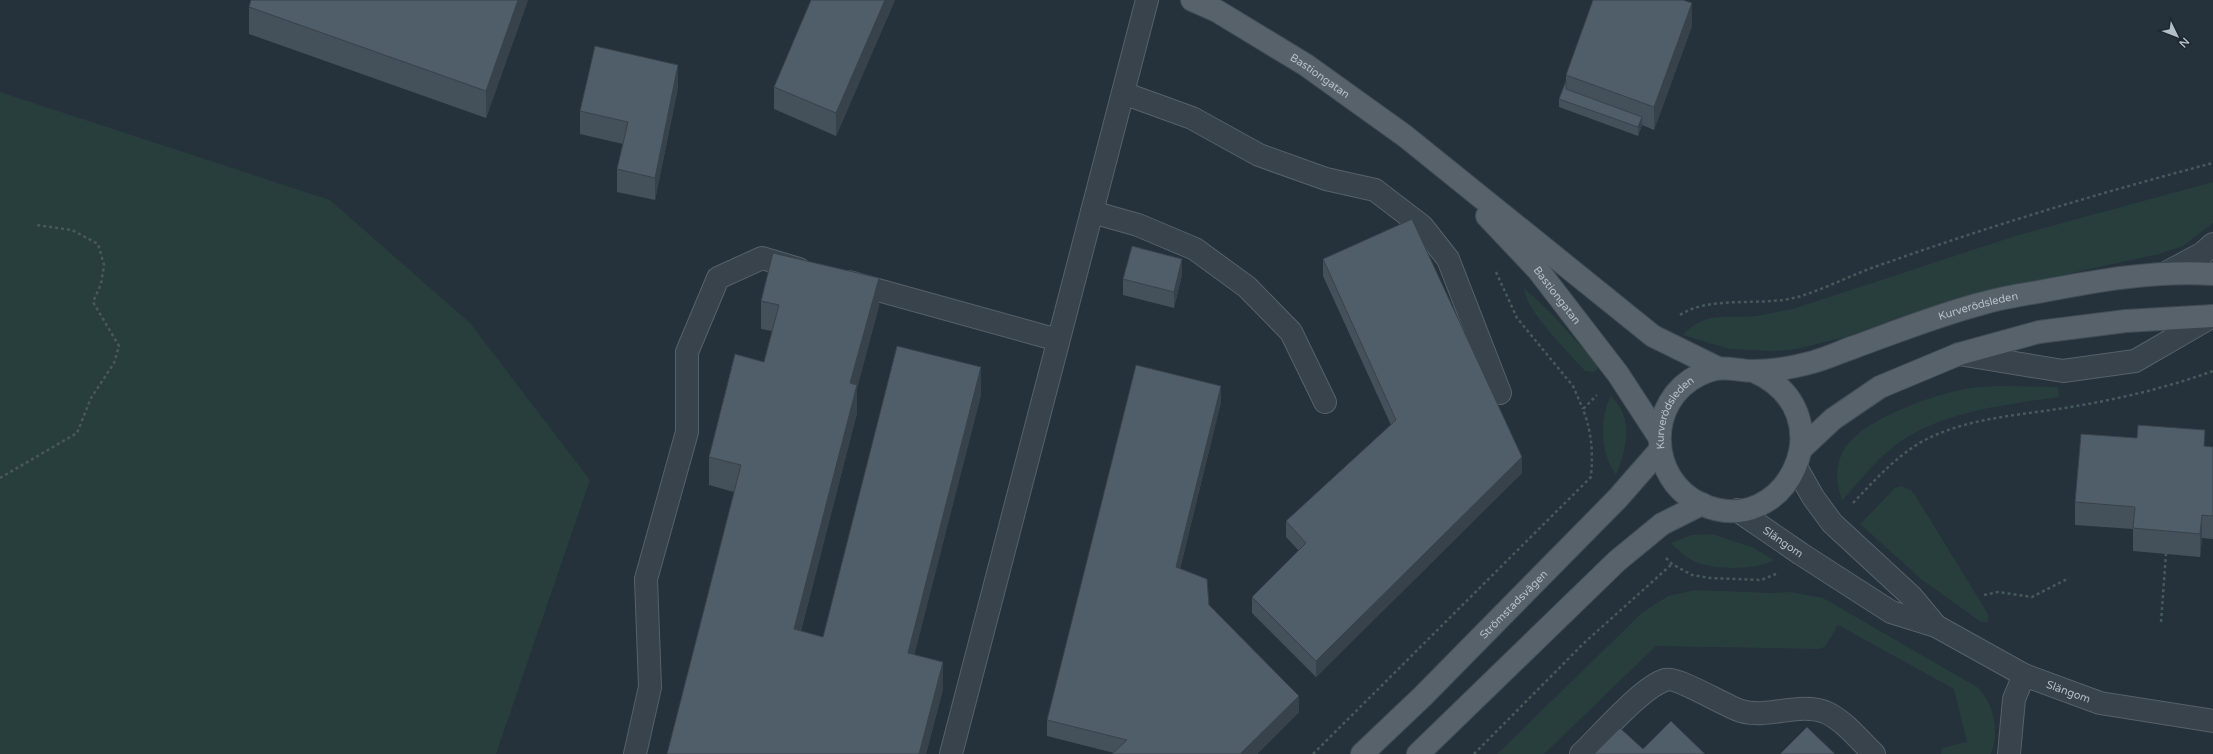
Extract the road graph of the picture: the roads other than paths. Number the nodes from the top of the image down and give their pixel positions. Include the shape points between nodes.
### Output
1 (1148, 0) edge
2 (1192, 0) edge
3 (1123, 93) junction
4 (1439, 166) junction
5 (1092, 212) junction
6 (2213, 244) edge
7 (2164, 274) junction
8 (2213, 274) edge
9 (2213, 316) edge
10 (1058, 340) junction
11 (1959, 354) junction
12 (1718, 368) junction
13 (1752, 371) junction
14 (1500, 393) dead end
15 (1325, 402) dead end
16 (1659, 444) junction
17 (1798, 458) junction
18 (1702, 504) junction
19 (1737, 510) junction
20 (1936, 626) junction
21 (2024, 675) junction
22 (2213, 722) edge
23 (635, 754) edge
24 (950, 754) edge
25 (1362, 754) edge
26 (1418, 754) edge
27 (1582, 754) edge
28 (1874, 754) edge
29 (2009, 754) edge

1 - 3 street
2 - 4 main road, Bastiongatan via 1217,11 1306,65 1405,136
3 - 5 street
3 - 14 street via 1192,118 1259,155 1326,180 1374,190 1422,226 1448,258
4 - 12 main road, Bastiongatan via 1560,259 1654,336
4 - 16 main road, Bastiongatan via 1538,270 1618,374
5 - 10 street
5 - 15 street via 1138,225 1195,249 1247,286 1291,332
6 - 7 street
7 - 8 main road, Kurverödsleden
7 - 13 main road, Kurverödsleden via 2096,280 1984,302 1813,362
9 - 11 main road, Kurverödsleden via 2126,321 2039,332
9 - 11 street via 2135,361 2063,371
10 - 23 street via 762,258 718,278 687,352 687,432 646,579 650,687
10 - 24 street
11 - 17 main road, Kurverödsleden via 1880,387 1833,419
12 - 13 main road, Kurverödsleden
12 - 16 main road, Kurverödsleden via 1688,381 1672,396 1662,416
13 - 17 main road, Kurverödsleden via 1774,383 1791,401 1800,424
16 - 18 main road, Kurverödsleden via 1666,472 1673,482 1686,495
16 - 25 main road, Strömstadsvägen via 1618,498 1423,696
17 - 19 main road, Kurverödsleden via 1786,484 1772,497 1756,506
17 - 20 street, Slängom via 1813,497 1832,523 1911,596
18 - 19 main road, Kurverödsleden via 1713,508
18 - 26 main road via 1675,517 1644,538 1617,561
19 - 20 street, Slängom via 1891,612
20 - 21 street, Slängom
21 - 22 street, Slängom via 2100,703
21 - 29 street via 2014,699
27 - 28 street via 1651,686 1668,679 1682,683 1742,712 1759,714 1813,709 1825,712 1836,718

